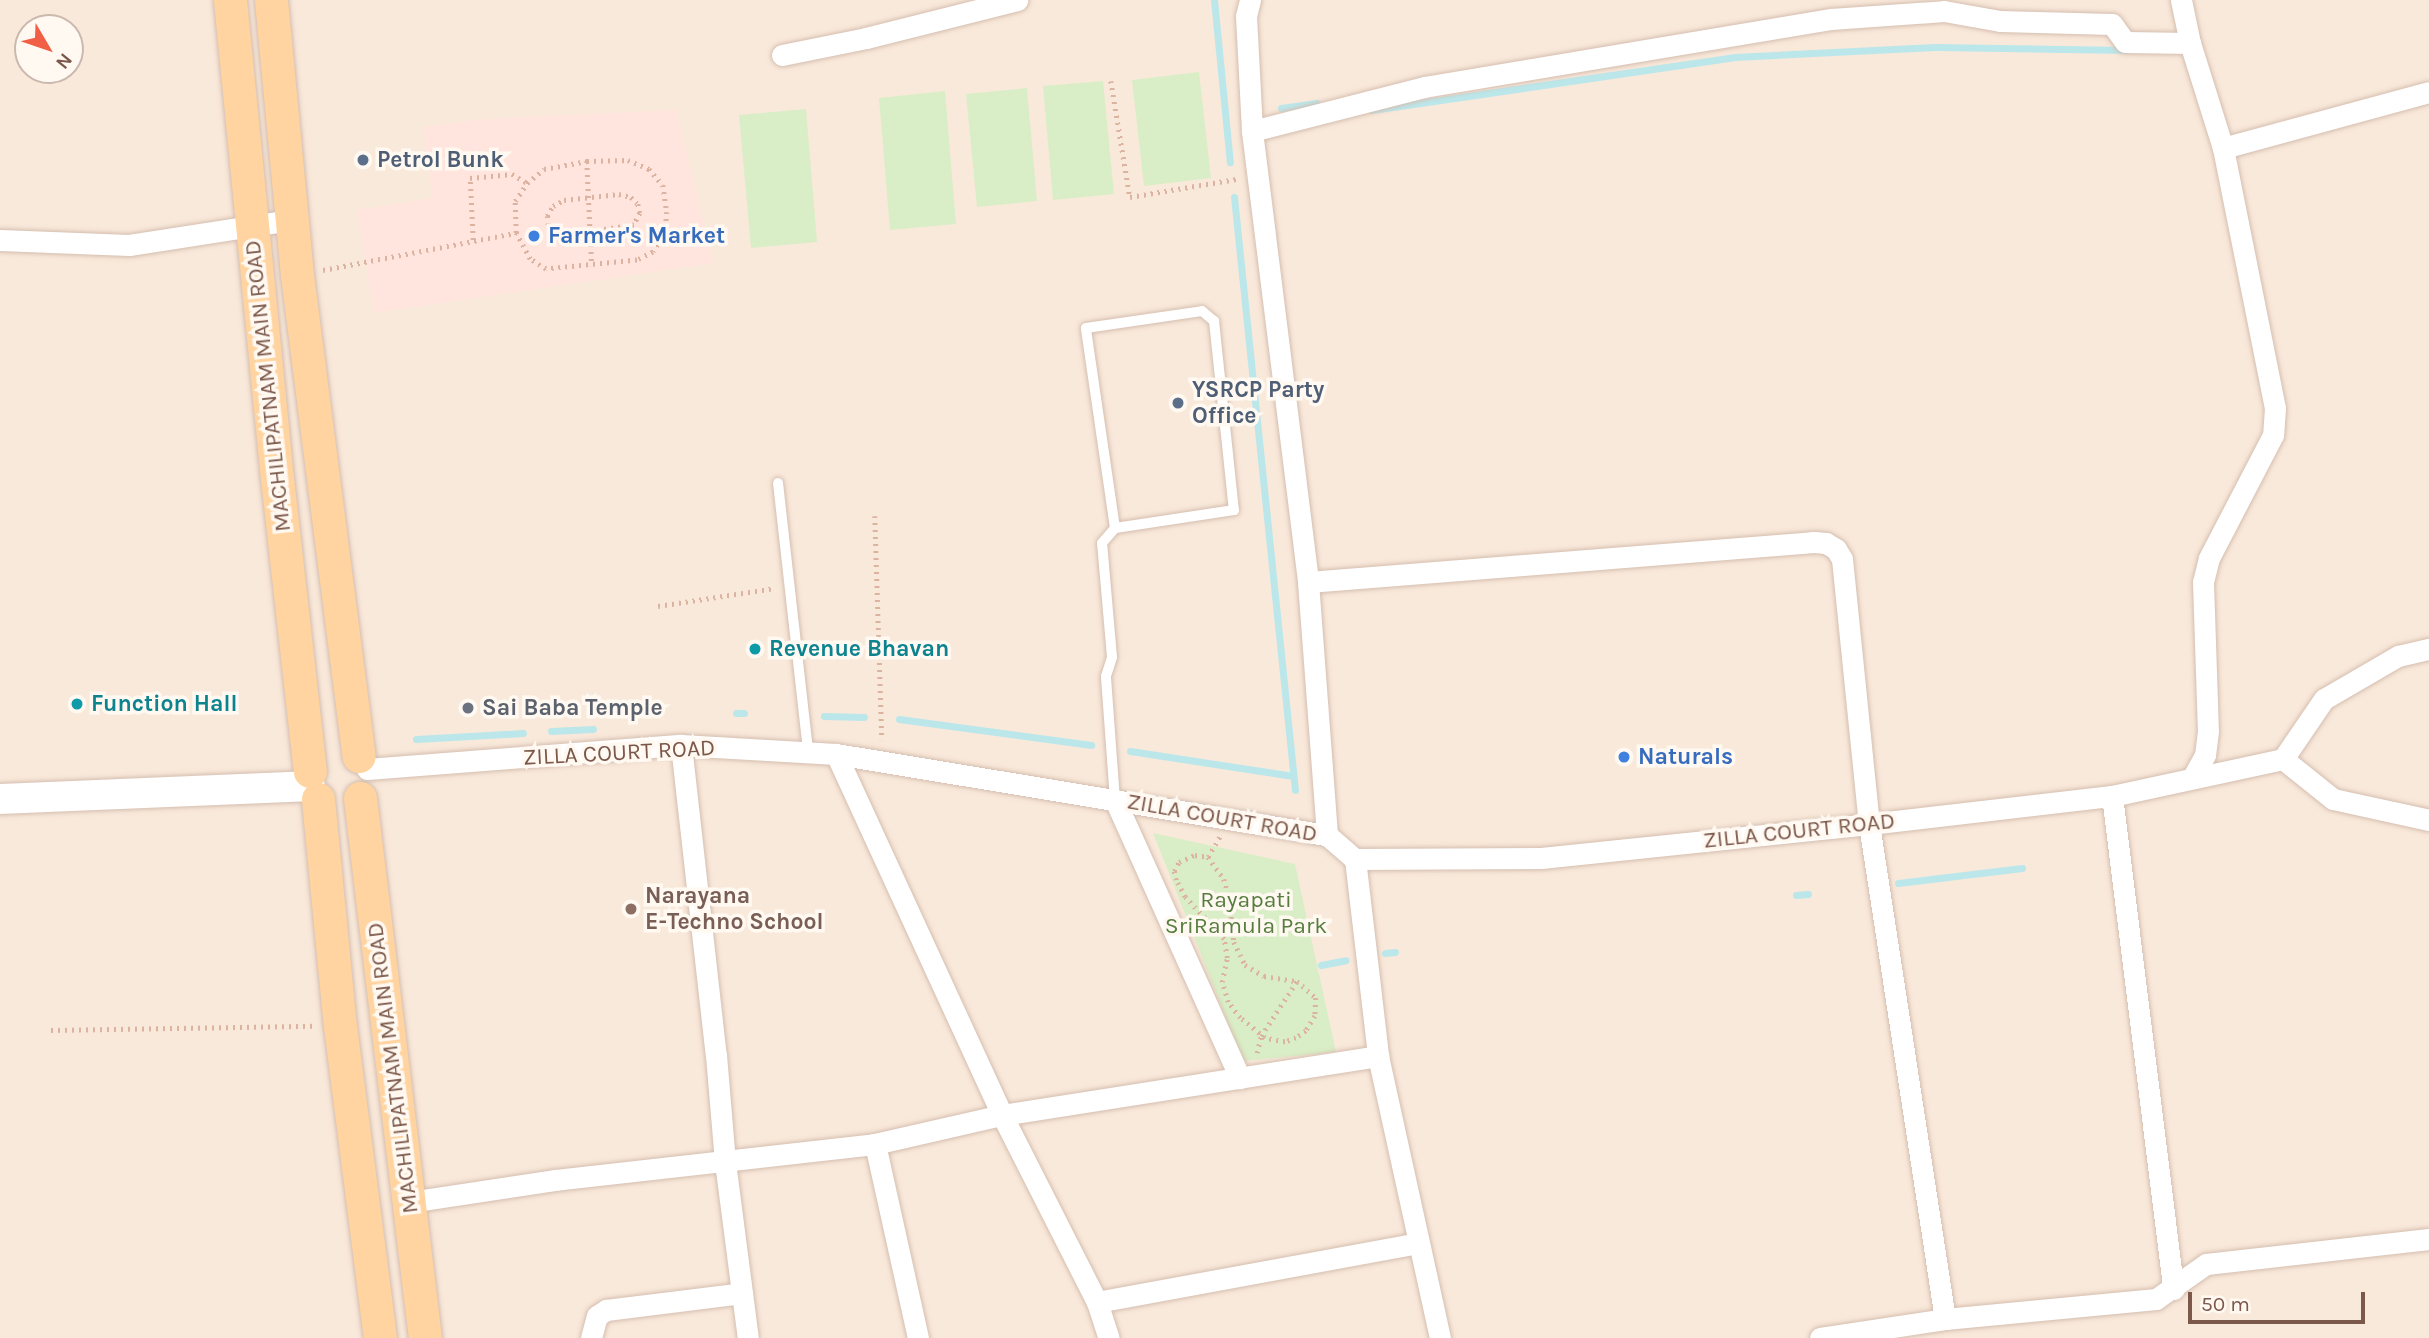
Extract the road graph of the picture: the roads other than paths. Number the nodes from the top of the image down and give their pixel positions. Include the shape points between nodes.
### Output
1 (230, 0) edge
2 (271, 0) edge
3 (1017, 0) edge
4 (1250, 0) edge
5 (2181, 0) edge
6 (2190, 43) junction
7 (782, 55) dead end
8 (2429, 92) edge
9 (1252, 131) junction
10 (2223, 148) junction
11 (290, 220) junction
12 (251, 226) junction
13 (0, 240) edge
14 (778, 483) dead end
15 (1115, 528) junction
16 (1308, 582) junction
17 (2429, 649) edge
18 (681, 745) junction
19 (808, 752) junction
20 (836, 754) junction
21 (2283, 759) junction
22 (362, 775) junction
23 (2193, 776) junction
24 (313, 785) junction
25 (2112, 796) junction
26 (0, 799) edge
27 (1115, 800) junction
28 (2429, 820) edge
29 (1869, 824) junction
30 (1327, 835) junction
31 (1355, 859) junction
32 (1378, 1056) junction
33 (1240, 1078) junction
34 (1002, 1115) junction
35 (875, 1144) junction
36 (725, 1162) junction
37 (410, 1202) junction
38 (2429, 1239) edge
39 (1418, 1243) junction
40 (2173, 1289) junction
41 (742, 1293) junction
42 (1097, 1302) junction
43 (1945, 1319) junction
44 (380, 1338) edge
45 (425, 1338) edge
46 (591, 1338) edge
47 (748, 1338) edge
48 (918, 1338) edge
49 (1109, 1338) edge
50 (1440, 1338) edge
51 (1820, 1338) edge

1 - 12 main road, MACHILIPATNAM MAIN ROAD
2 - 11 main road, MACHILIPATNAM MAIN ROAD
3 - 7 street
4 - 9 street
5 - 6 street
6 - 9 street via 2125,42 2112,24 2000,21 1944,11 1831,19 1424,88
6 - 10 street
8 - 10 street
9 - 16 street
10 - 23 street via 2275,408 2273,435 2209,558 2203,582 2208,732 2204,755
11 - 12 street
11 - 22 main road, MACHILIPATNAM MAIN ROAD
12 - 13 street via 129,245
12 - 24 main road, MACHILIPATNAM MAIN ROAD
14 - 19 lane
15 - 15 lane via 1086,328 1202,312 1214,321 1234,510
15 - 27 lane via 1102,543 1112,657 1106,676
16 - 29 street via 1826,542 1842,559
16 - 30 street
17 - 21 street via 2398,656 2324,699
18 - 19 street, ZILLA COURT ROAD
18 - 22 street, ZILLA COURT ROAD
18 - 36 street
19 - 20 street, ZILLA COURT ROAD
20 - 27 street, ZILLA COURT ROAD
20 - 34 street
21 - 23 street, ZILLA COURT ROAD
21 - 28 street via 2333,799
22 - 24 main road via 347,806 332,807
22 - 24 main road via 344,748 331,750 317,757
22 - 37 main road, MACHILIPATNAM MAIN ROAD
23 - 25 street, ZILLA COURT ROAD
24 - 26 street
24 - 44 main road, MACHILIPATNAM MAIN ROAD
25 - 29 street, ZILLA COURT ROAD
25 - 40 street
27 - 30 street, ZILLA COURT ROAD
27 - 33 street
29 - 31 street, ZILLA COURT ROAD via 1541,858
29 - 43 street
30 - 31 street, ZILLA COURT ROAD
31 - 32 street
32 - 33 street
32 - 39 street
33 - 34 street
34 - 35 street
34 - 42 street
35 - 36 street
35 - 48 street
36 - 37 street via 555,1180
36 - 41 street
37 - 45 main road, MACHILIPATNAM MAIN ROAD
38 - 40 street via 2206,1264
39 - 42 street
39 - 50 street
40 - 43 street via 2156,1299
41 - 46 street via 606,1310 597,1316
41 - 47 street
42 - 49 street
43 - 51 street

